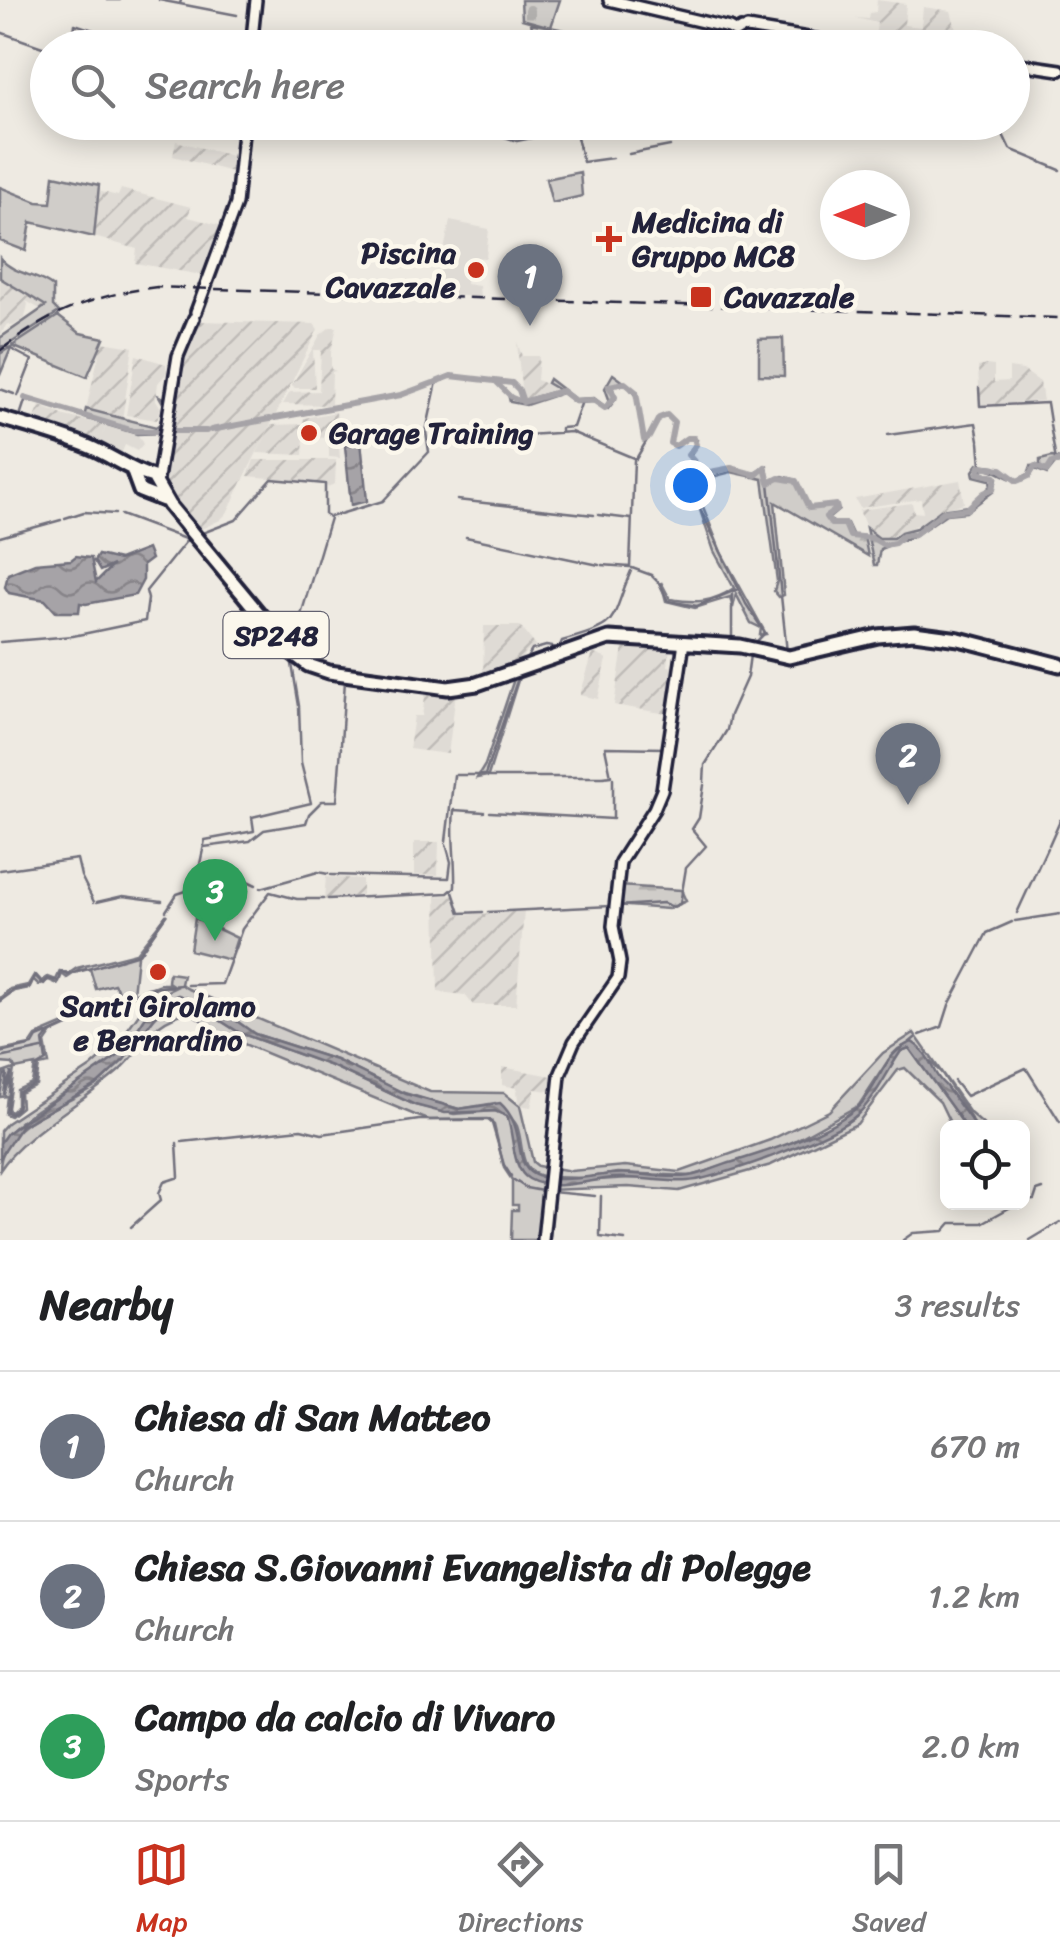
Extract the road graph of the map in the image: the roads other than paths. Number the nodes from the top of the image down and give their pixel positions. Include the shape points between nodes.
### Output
1 (256, 0) edge
2 (609, 0) edge
3 (253, 30) edge
4 (741, 30) edge
5 (1030, 65) edge
6 (1060, 70) edge
7 (242, 140) edge
8 (0, 418) edge
9 (148, 479) junction
10 (684, 642) junction
11 (1060, 665) edge
12 (543, 1240) edge

1 - 3 main road
2 - 4 main road
5 - 6 main road
7 - 9 main road via 236,204 178,358 166,431
8 - 9 main road, SP248 via 92,448
9 - 10 main road, SP248 via 290,652 312,667 457,687 608,638
10 - 11 main road, SP248 via 789,657 887,633 955,638
10 - 12 main road via 662,790 619,865 613,920 618,978 560,1076

